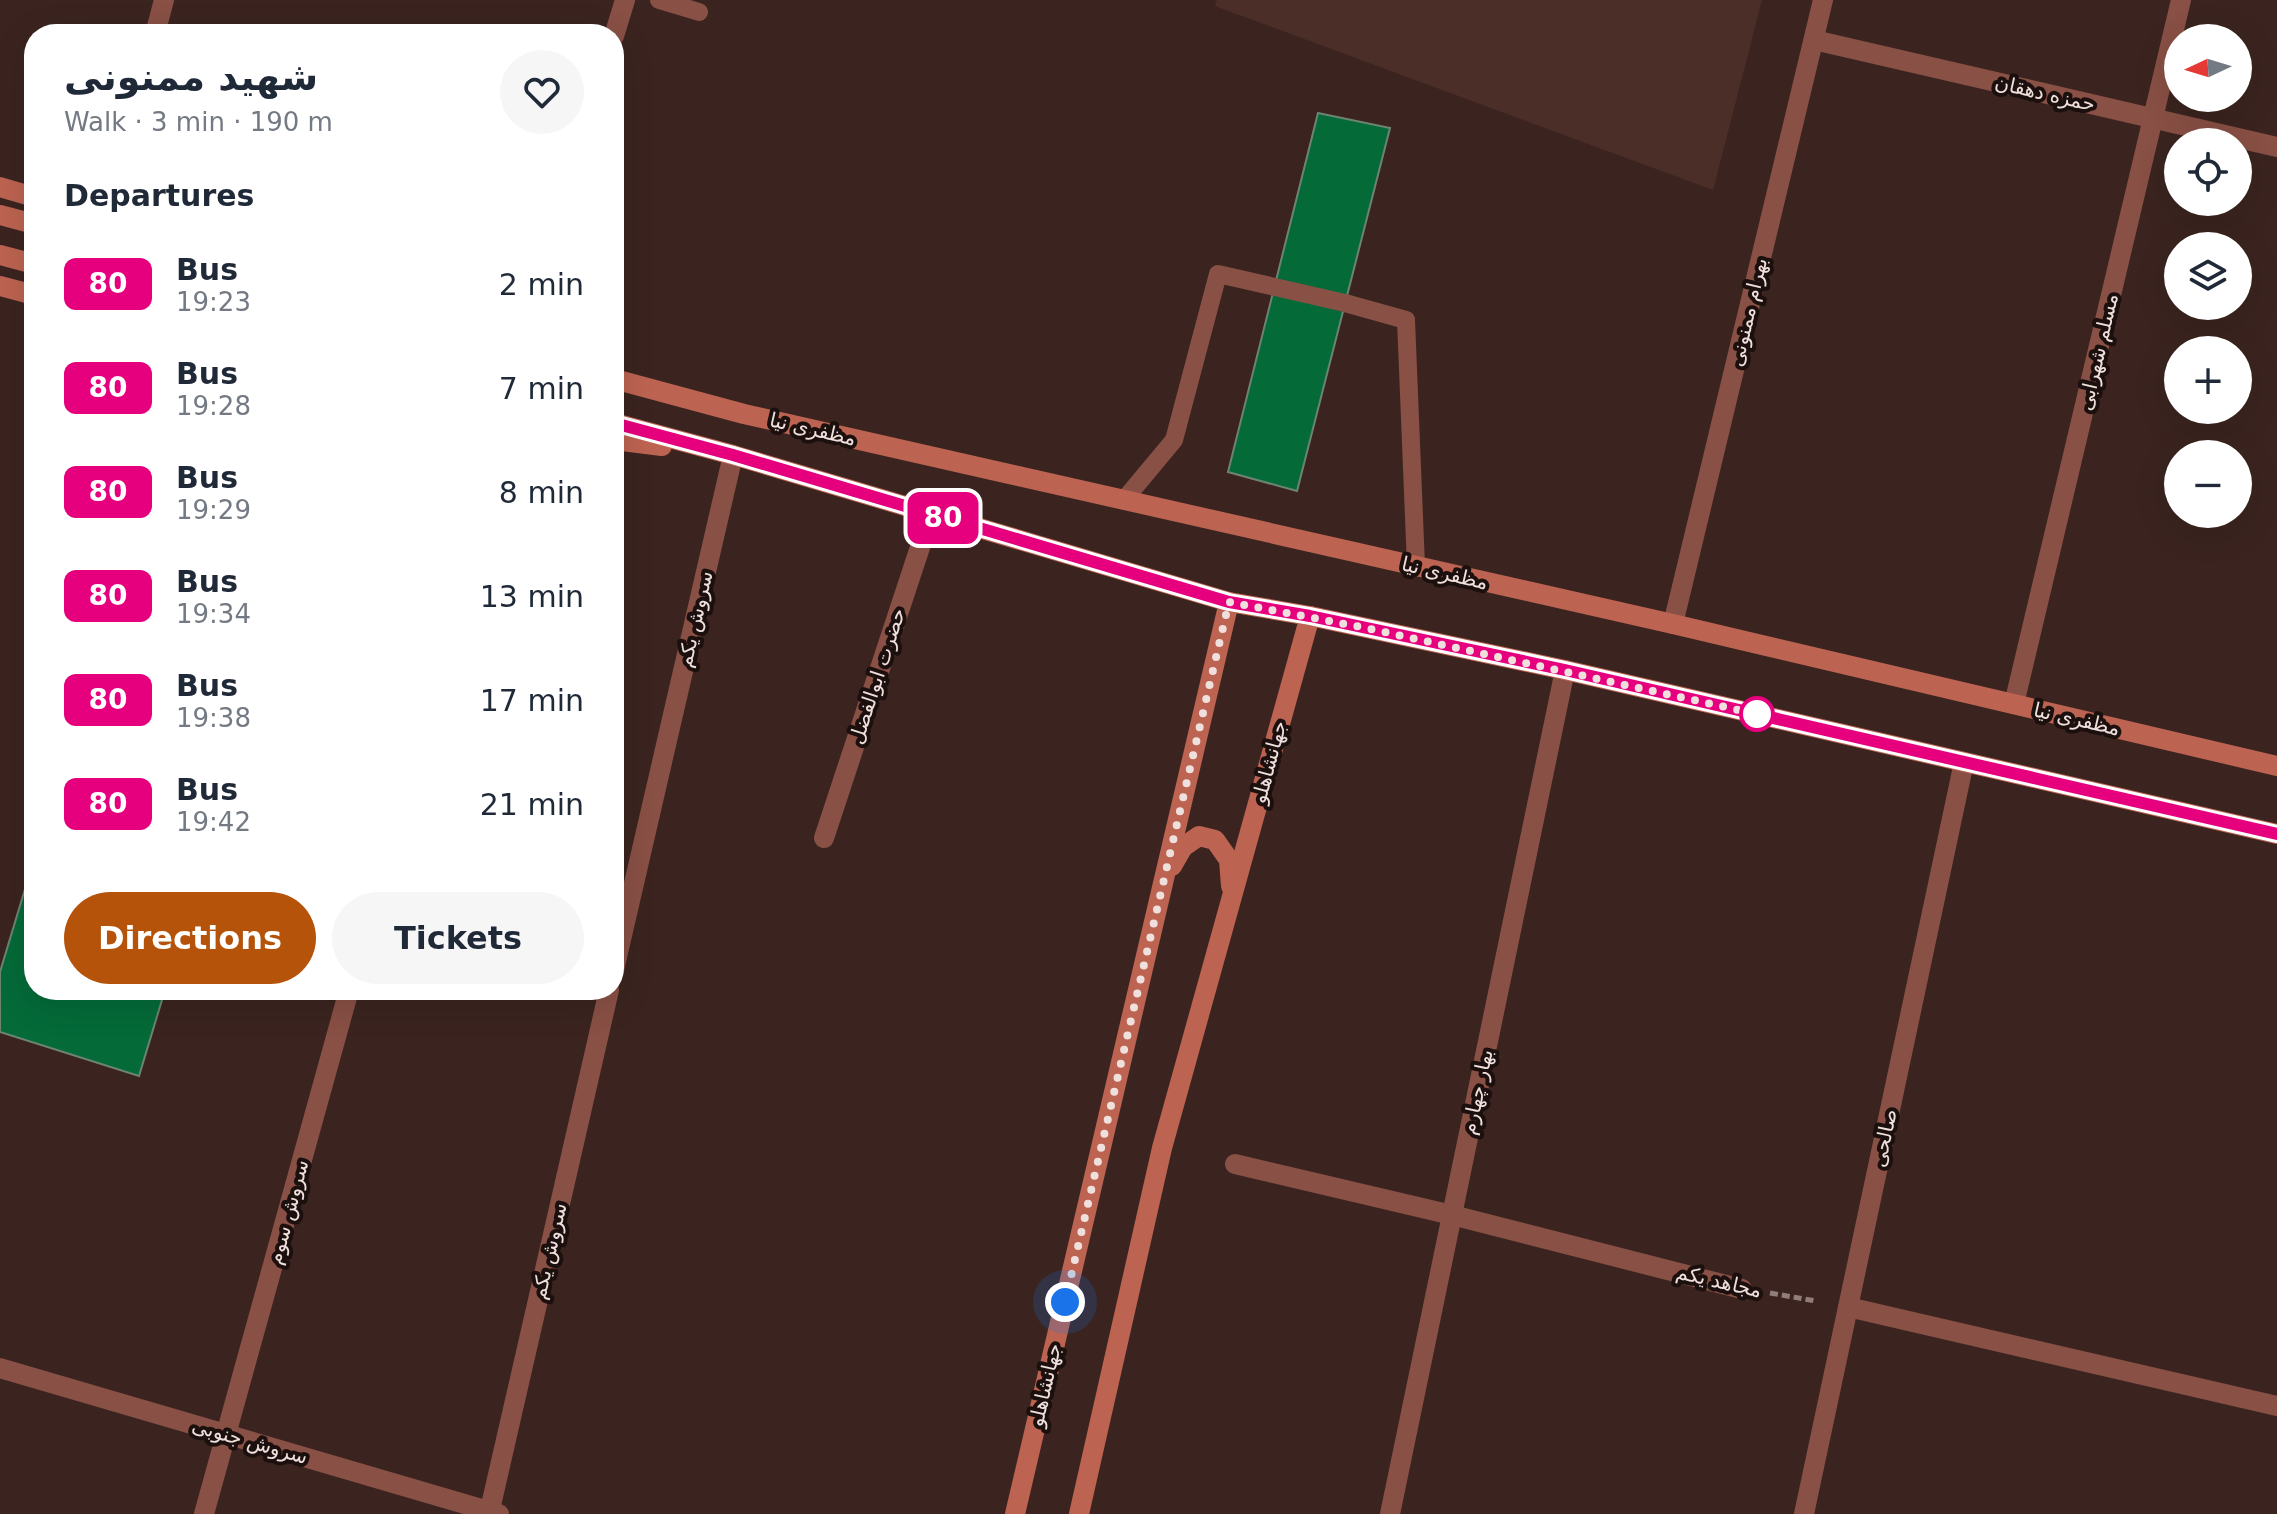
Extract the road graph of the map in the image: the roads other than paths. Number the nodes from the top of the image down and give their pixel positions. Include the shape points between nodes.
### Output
1 (151, 0) edge
2 (164, 0) edge
3 (625, 0) edge
4 (659, 0) edge
5 (1823, 0) edge
6 (2181, 0) edge
7 (699, 12) dead end
8 (155, 24) edge
9 (157, 24) edge
10 (618, 24) edge
11 (1814, 40) junction
12 (2153, 118) junction
13 (2277, 147) edge
14 (0, 187) edge
15 (24, 194) edge
16 (0, 215) edge
17 (24, 221) edge
18 (0, 255) edge
19 (24, 261) edge
20 (0, 286) edge
21 (24, 292) edge
22 (624, 376) edge
23 (624, 382) edge
24 (663, 392) junction
25 (624, 426) edge
26 (624, 441) edge
27 (733, 455) junction
28 (1124, 500) junction
29 (931, 514) junction
30 (1416, 566) junction
31 (1229, 602) junction
32 (1310, 616) junction
33 (1673, 624) junction
34 (1565, 670) junction
35 (2014, 704) junction
36 (1964, 762) junction
37 (2277, 766) edge
38 (2277, 834) edge
39 (824, 838) dead end
40 (1164, 878) junction
41 (1232, 898) junction
42 (624, 927) edge
43 (346, 1000) edge
44 (607, 1000) edge
45 (1235, 1164) dead end
46 (1452, 1215) junction
47 (1742, 1289) road end
48 (1848, 1307) junction
49 (0, 1368) edge
50 (2277, 1406) edge
51 (226, 1434) junction
52 (492, 1513) edge
53 (204, 1514) edge
54 (1015, 1514) edge
55 (1079, 1514) edge
56 (1390, 1514) edge
57 (1804, 1514) edge

1 - 8 street
2 - 9 street
3 - 10 street
4 - 7 lane
5 - 11 street, بهرام ممنونی
6 - 12 street, مسلم شهرابی
11 - 12 street, حمزه دهقان
11 - 33 street, بهرام ممنونی
12 - 13 street, حمزه دهقان
12 - 35 street, مسلم شهرابی
14 - 15 main road
16 - 17 main road
18 - 19 main road
20 - 21 main road
22 - 24 main road
23 - 24 main road, مظفری نیا
24 - 28 main road, مظفری نیا
25 - 27 main road
26 - 27 main road
27 - 29 main road
27 - 42 street, سروش یکم
28 - 30 main road, مظفری نیا
28 - 30 lane via 1174,440 1218,274 1406,320
29 - 31 main road
29 - 39 street, حضرت ابوالفضل
30 - 33 main road, مظفری نیا
31 - 32 main road
31 - 40 main road, جهانشاهلو
32 - 34 main road
32 - 41 main road, جهانشاهلو
33 - 35 main road, مظفری نیا
34 - 36 main road
34 - 46 street, بهار چهارم
35 - 37 main road, مظفری نیا
36 - 38 main road
36 - 48 street, صالحی
40 - 41 main road via 1183,847 1199,836 1215,840 1229,860
40 - 54 main road, جهانشاهلو
41 - 55 main road, جهانشاهلو via 1162,1148
43 - 51 street, سروش سوم
44 - 52 street, سروش یکم
45 - 46 street, مجاهد یکم
46 - 47 street, مجاهد یکم
46 - 56 street, بهار چهارم
48 - 50 street
48 - 57 street, صالحی
49 - 51 street, سروش جنوبی
51 - 52 street, سروش جنوبی
51 - 53 street, سروش سوم

